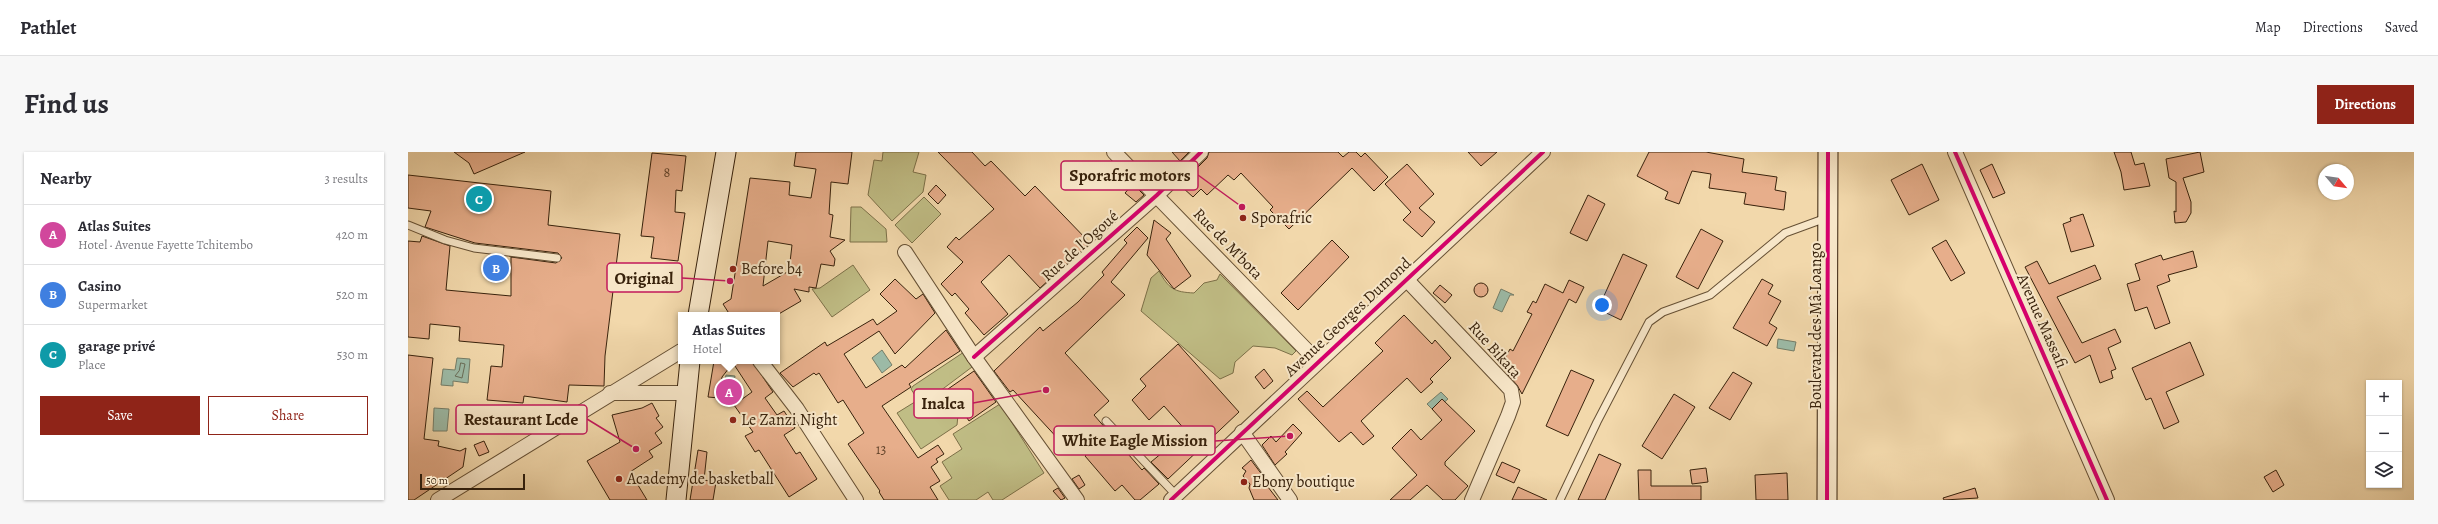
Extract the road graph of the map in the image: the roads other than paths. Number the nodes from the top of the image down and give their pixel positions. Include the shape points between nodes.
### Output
1 (726, 152) edge
2 (1114, 152) edge
3 (1201, 152) edge
4 (1543, 152) edge
5 (1828, 152) edge
6 (1955, 152) edge
7 (1157, 195) junction
8 (1828, 217) junction
9 (408, 225) edge
10 (905, 252) dead end
11 (557, 258) dead end
12 (1407, 280) junction
13 (699, 312) edge
14 (678, 353) edge
15 (974, 357) junction
16 (1317, 361) junction
17 (690, 364) edge
18 (762, 364) edge
19 (610, 393) junction
20 (686, 393) junction
21 (1106, 421) dead end
22 (1242, 432) junction
23 (1173, 498) edge
24 (438, 500) edge
25 (676, 500) edge
26 (856, 500) edge
27 (1077, 500) edge
28 (1290, 500) edge
29 (1472, 500) edge
30 (1560, 500) edge
31 (1828, 500) edge
32 (2107, 500) edge

1 - 13 street
2 - 7 street, Rue de M'bota
3 - 7 street, Rue de l'Ogoué
4 - 12 street, Avenue Georges Dumond
5 - 8 street, Boulevard des Mâ Loango
6 - 32 street, Avenue Massafi
7 - 15 street, Rue de l'Ogoué
7 - 16 street, Rue de M'bota
8 - 30 lane via 1785,232 1710,295 1663,312 1649,322
8 - 31 street, Boulevard des Mâ Loango
9 - 11 lane via 474,248
10 - 15 street
12 - 16 street, Avenue Georges Dumond
12 - 29 street, Rue Bikata via 1511,390 1513,402
14 - 19 street
15 - 27 street
16 - 22 street, Avenue Georges Dumond
17 - 20 street
18 - 26 street via 797,409
19 - 20 street
19 - 24 street
20 - 25 street
21 - 23 lane
22 - 23 street, Avenue Georges Dumond
22 - 28 street

